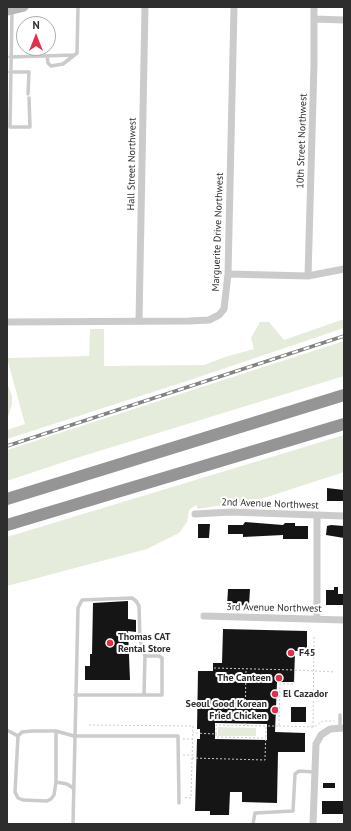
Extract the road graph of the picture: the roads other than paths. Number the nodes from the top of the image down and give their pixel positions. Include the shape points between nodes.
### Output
1 (24, 7) edge
2 (78, 7) edge
3 (145, 7) edge
4 (234, 7) edge
5 (314, 7) edge
6 (10, 10) edge
7 (314, 19) junction
8 (344, 20) edge
9 (47, 56) joint
10 (56, 56) edge
11 (74, 56) junction
12 (10, 57) junction
13 (10, 72) junction
14 (28, 94) dead end
15 (29, 98) dead end
16 (344, 269) edge
17 (228, 274) junction
18 (308, 276) junction
19 (139, 321) junction
20 (7, 322) edge
21 (344, 395) edge
22 (344, 424) edge
23 (7, 499) edge
24 (195, 514) dead end
25 (317, 516) junction
26 (344, 516) edge
27 (7, 525) edge
28 (204, 616) dead end
29 (317, 619) junction
30 (344, 620) edge
31 (145, 656) junction
32 (75, 694) junction
33 (144, 695) junction
34 (340, 715) dead end
35 (342, 726) edge
36 (7, 730) edge
37 (56, 732) junction
38 (18, 736) junction
39 (74, 736) junction
40 (314, 772) junction
41 (56, 782) junction
42 (73, 788) junction
43 (179, 803) dead end
44 (73, 824) edge
45 (253, 824) edge
46 (313, 824) edge

1 - 6 main road
2 - 11 lane via 77,53
3 - 19 street, Hall Street Northwest
4 - 17 street, Marguerite Drive Northwest
5 - 7 street, 10th Street Northwest
6 - 12 lane
7 - 8 street
7 - 18 street, 10th Street Northwest
9 - 11 lane via 51,66 63,64
9 - 12 lane
10 - 11 lane
12 - 13 lane
13 - 14 lane via 29,72
13 - 15 lane via 10,128 30,127
16 - 18 street
17 - 18 street
17 - 19 street, Marguerite Drive Northwest via 224,309 219,316 196,321
19 - 20 street, Marguerite Drive Northwest
21 - 23 highway
22 - 27 highway
24 - 25 street, 2nd Avenue Northwest via 231,512
25 - 26 street, 2nd Avenue Northwest
25 - 29 street
28 - 29 street, 3rd Avenue Northwest
29 - 30 street, 3rd Avenue Northwest
31 - 32 lane via 140,640 139,606 136,601 132,598 82,600 78,608
31 - 33 lane
31 - 33 lane via 162,658 162,692 160,695
32 - 33 lane
32 - 39 lane
34 - 35 lane
35 - 40 street via 321,735 316,744
36 - 38 lane
37 - 38 lane via 22,732
37 - 39 lane
37 - 41 lane
38 - 41 lane via 15,792 18,798 51,799
39 - 42 lane
39 - 43 lane via 178,736
40 - 45 lane via 299,771 295,774 293,810 255,813
40 - 46 street
41 - 42 lane
42 - 44 lane

